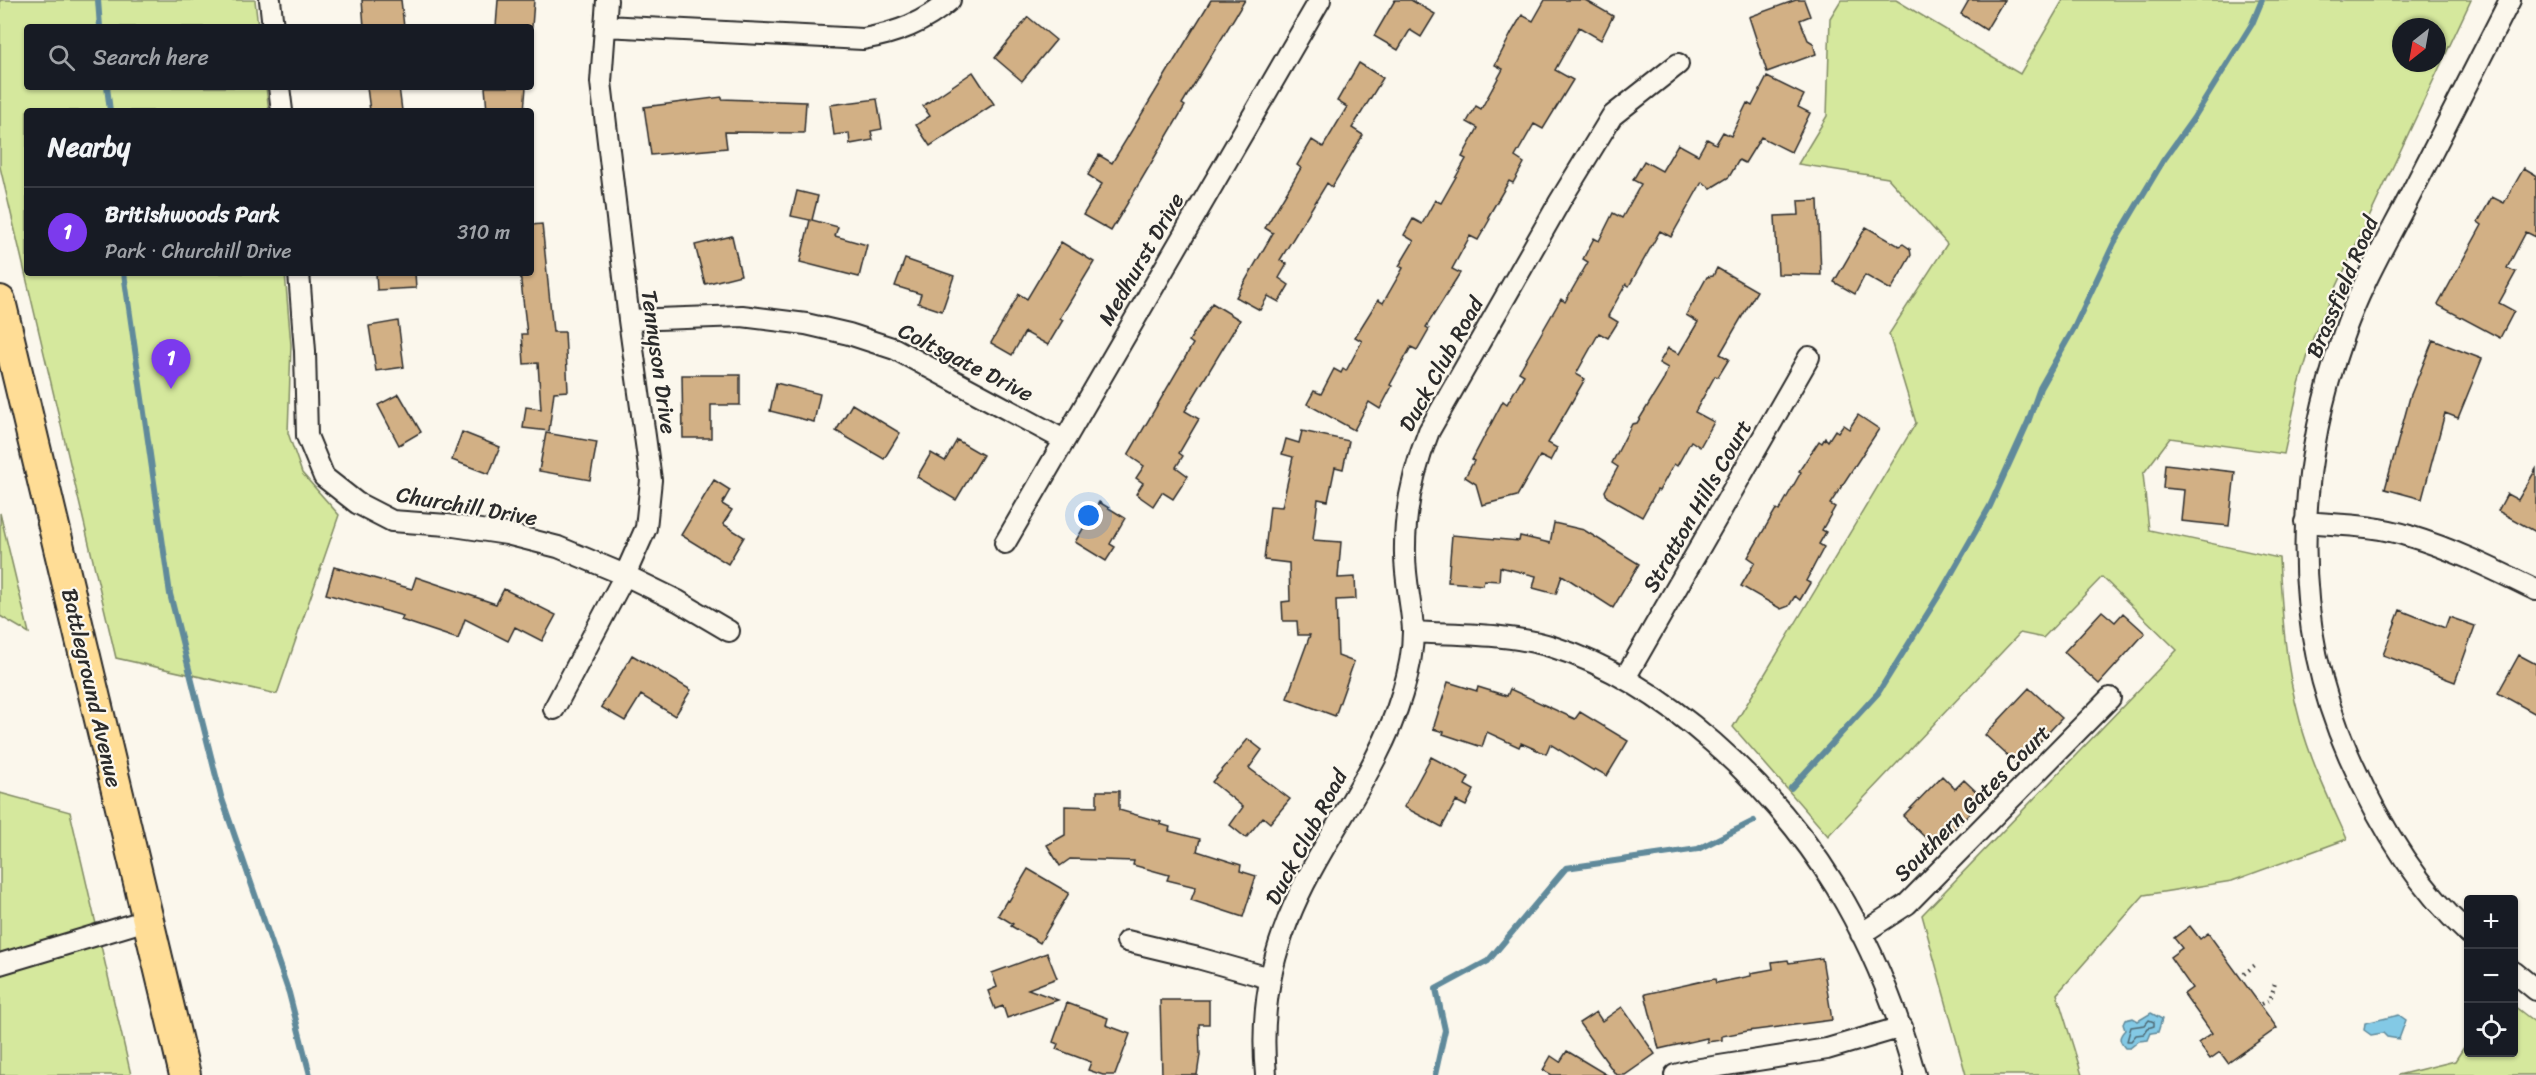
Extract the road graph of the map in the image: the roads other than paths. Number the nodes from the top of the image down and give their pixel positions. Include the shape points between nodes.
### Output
1 (270, 0) edge
2 (608, 0) edge
3 (951, 0) edge
4 (1320, 0) edge
5 (2510, 0) edge
6 (273, 24) edge
7 (605, 26) junction
8 (1678, 64) dead end
9 (279, 90) edge
10 (282, 108) edge
11 (299, 276) edge
12 (0, 301) edge
13 (629, 320) junction
14 (1809, 357) dead end
15 (1064, 441) junction
16 (2305, 522) junction
17 (1005, 543) dead end
18 (625, 576) junction
19 (2536, 590) edge
20 (729, 631) dead end
21 (1413, 632) junction
22 (1625, 678) junction
23 (2110, 698) dead end
24 (554, 709) dead end
25 (147, 920) junction
26 (2464, 928) edge
27 (1861, 934) junction
28 (1127, 941) dead end
29 (0, 964) edge
30 (2518, 975) edge
31 (1269, 978) junction
32 (2536, 990) edge
33 (1902, 1027) junction
34 (185, 1075) edge
35 (1266, 1075) edge
36 (1675, 1075) edge
37 (1915, 1075) edge

1 - 6 street
2 - 7 street, Tennyson Drive
3 - 7 street via 920,22 893,34 863,39
4 - 15 street, Medhurst Drive
5 - 16 street, Brassfield Road via 2389,236 2344,333 2316,434
7 - 13 street, Tennyson Drive via 601,82
8 - 21 street, Duck Club Road via 1612,116 1429,431 1418,461 1406,522 1406,579
9 - 10 street
11 - 18 street, Churchill Drive via 307,436 324,477 357,503 392,521 507,534 558,547
12 - 25 main road, Battleground Avenue
13 - 15 street, Coltsgate Drive via 742,316 849,334 896,349
13 - 18 street, Tennyson Drive via 651,480 646,528
14 - 22 street, Stratton Hills Court
15 - 17 street, Medhurst Drive
16 - 19 street via 2408,535
16 - 26 street, Brassfield Road via 2312,633 2338,732 2362,786 2396,846
18 - 20 street, Churchill Drive
18 - 24 street, Tennyson Drive
21 - 22 street via 1516,639 1551,646
21 - 31 street, Duck Club Road via 1408,669 1393,719 1355,796 1309,874 1277,947
22 - 27 street via 1695,729 1763,792 1830,879
23 - 27 street, Southern Gates Court via 1906,904
25 - 29 street
25 - 34 main road, Battleground Avenue
27 - 33 street
28 - 31 street
30 - 32 street
31 - 35 street, Duck Club Road via 1264,1012
33 - 36 street via 1827,1049
33 - 37 street

